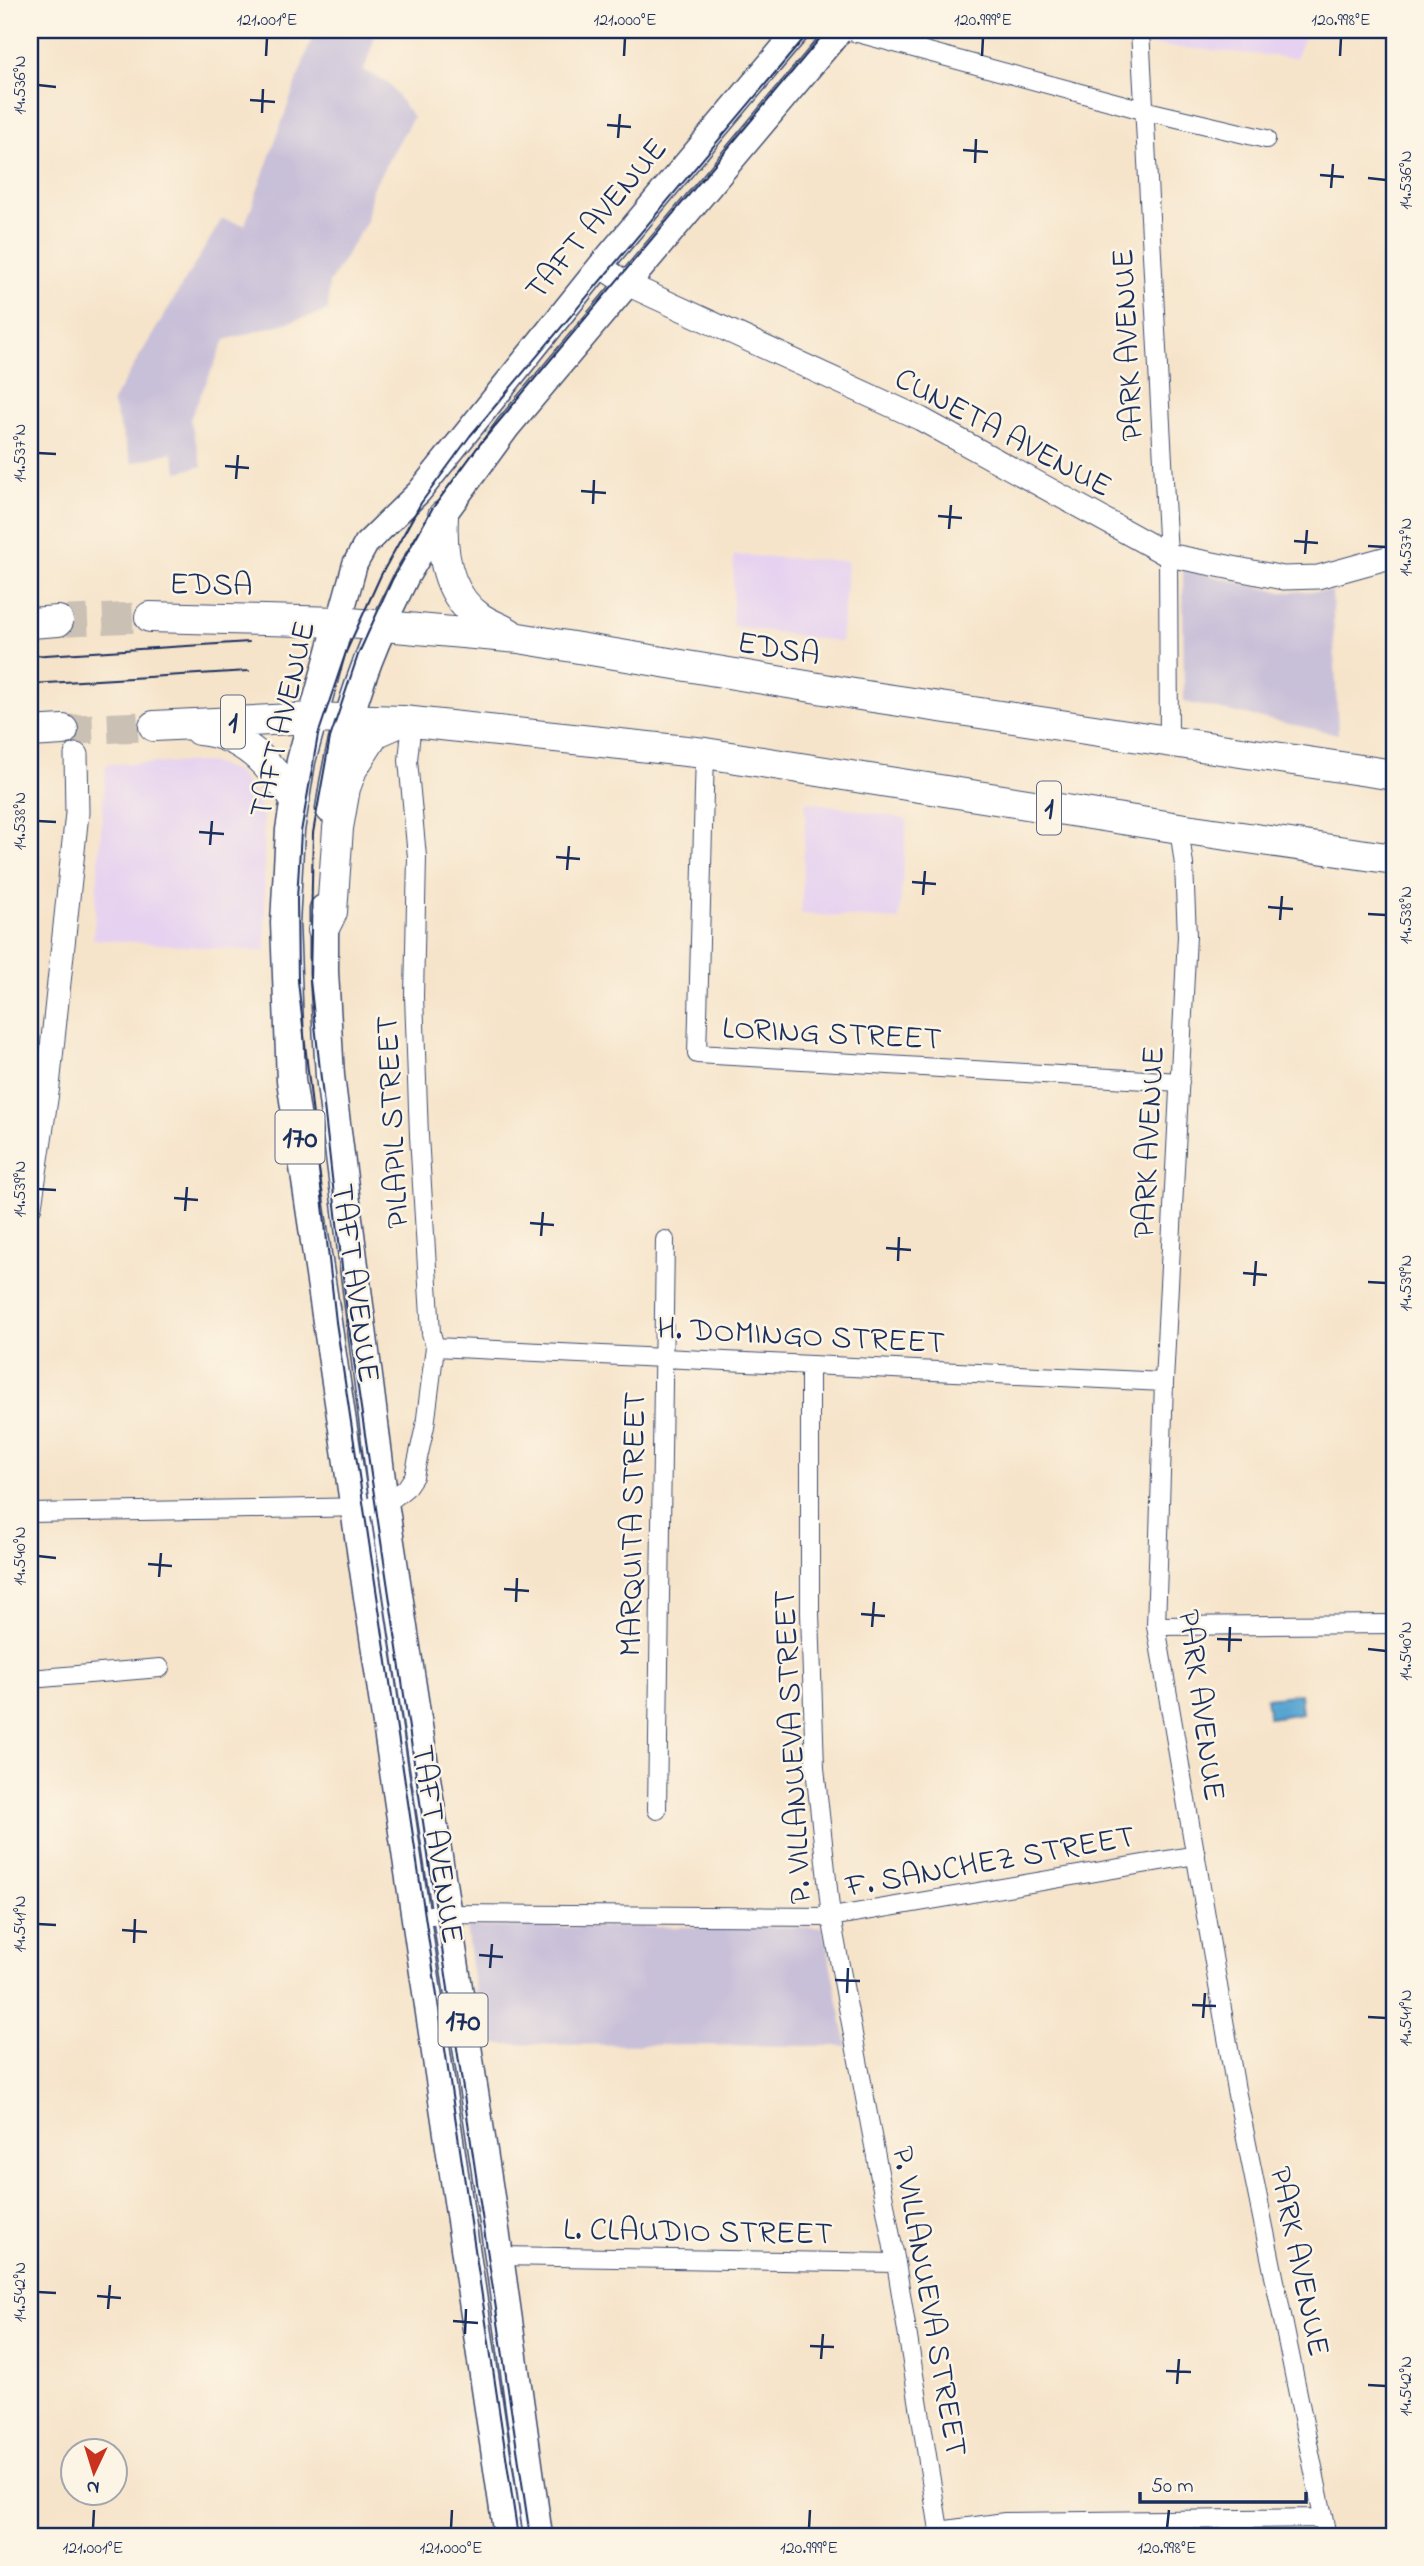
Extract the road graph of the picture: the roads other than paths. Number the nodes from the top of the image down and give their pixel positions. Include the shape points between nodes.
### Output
1 (798, 30) edge
2 (841, 30) edge
3 (847, 30) edge
4 (1140, 30) edge
5 (1143, 110) junction
6 (1266, 139) dead end
7 (600, 266) junction
8 (627, 284) junction
9 (443, 516) junction
10 (1168, 555) junction
11 (1394, 556) edge
12 (150, 617) tunnel mouth
13 (339, 622) junction
14 (383, 625) junction
15 (519, 638) junction
16 (313, 718) junction
17 (347, 719) junction
18 (407, 722) junction
19 (30, 732) edge
20 (1169, 742) junction
21 (69, 743) joint
22 (705, 753) junction
23 (1394, 775) edge
24 (295, 799) junction
25 (1179, 828) junction
26 (1394, 859) edge
27 (323, 930) junction
28 (1180, 1082) junction
29 (30, 1206) edge
30 (665, 1240) dead end
31 (435, 1347) junction
32 (663, 1357) junction
33 (810, 1365) junction
34 (1164, 1382) junction
35 (384, 1503) junction
36 (355, 1507) junction
37 (30, 1513) edge
38 (1394, 1624) edge
39 (1156, 1626) junction
40 (160, 1668) dead end
41 (30, 1679) edge
42 (657, 1810) dead end
43 (1196, 1855) junction
44 (446, 1914) junction
45 (415, 1916) junction
46 (831, 1917) junction
47 (499, 2256) junction
48 (897, 2263) junction
49 (1323, 2518) junction
50 (1185, 2528) edge
51 (940, 2533) edge
52 (508, 2536) edge
53 (538, 2536) edge
54 (1326, 2536) edge

1 - 7 main road, TAFT AVENUE
2 - 8 main road, TAFT AVENUE
3 - 5 street
4 - 5 street, PARK AVENUE
5 - 6 street
5 - 10 street, PARK AVENUE
7 - 8 street, CUNETA AVENUE
7 - 13 main road, TAFT AVENUE via 419,492 366,544 355,564
8 - 9 main road, TAFT AVENUE via 508,427
8 - 10 street, CUNETA AVENUE via 920,418
9 - 14 main road, TAFT AVENUE
9 - 15 highway via 447,572 460,597 479,618
10 - 11 street, CUNETA AVENUE via 1283,578 1318,577
10 - 20 street, PARK AVENUE
12 - 13 highway, EDSA
13 - 14 highway, EDSA
13 - 16 main road, TAFT AVENUE / 170
14 - 15 highway, EDSA
14 - 17 main road, TAFT AVENUE / 170
15 - 20 highway, EDSA
16 - 17 highway, 1
16 - 24 main road, TAFT AVENUE / 170
16 - 24 highway, 1 via 154,726 207,731 232,739 268,764
17 - 18 highway, 1
17 - 27 main road, TAFT AVENUE / 170 via 326,835
18 - 22 highway, 1
18 - 27 highway via 375,733 352,769 338,828 332,912
18 - 31 street, PILAPIL STREET via 417,857 414,996 419,1136
19 - 21 highway
20 - 23 highway, EDSA
21 - 29 street via 77,813 48,1086
22 - 25 highway, 1
22 - 28 street, LORING STREET via 697,1055
24 - 36 main road, TAFT AVENUE / 170 via 285,923 291,1080
25 - 26 highway, 1
25 - 28 street, PARK AVENUE via 1187,936
27 - 35 main road, TAFT AVENUE / 170 via 330,1076
28 - 34 street, PARK AVENUE
30 - 32 street, MARQUITA STREET
31 - 32 street, H. DOMINGO STREET
31 - 35 street, PILAPIL STREET via 414,1476 406,1488
32 - 33 street, H. DOMINGO STREET
32 - 42 street, MARQUITA STREET
33 - 34 street, H. DOMINGO STREET
33 - 46 street, P. VILLANUEVA STREET via 815,1768
34 - 39 street, PARK AVENUE
35 - 36 street
35 - 44 main road, TAFT AVENUE / 170
36 - 37 street
36 - 45 main road, TAFT AVENUE / 170
38 - 39 street
39 - 43 street, PARK AVENUE
40 - 41 street
43 - 46 street, F. SANCHEZ STREET
43 - 49 street, PARK AVENUE via 1236,2090
44 - 45 street, F. SANCHEZ STREET
44 - 46 street, F. SANCHEZ STREET
44 - 47 main road, TAFT AVENUE / 170
45 - 52 main road, TAFT AVENUE / 170
46 - 48 street, P. VILLANUEVA STREET
47 - 48 street, L. CLAUDIO STREET
47 - 53 main road, TAFT AVENUE / 170
48 - 51 street, P. VILLANUEVA STREET
49 - 50 street
49 - 54 street, PARK AVENUE
50 - 51 street via 1005,2522

